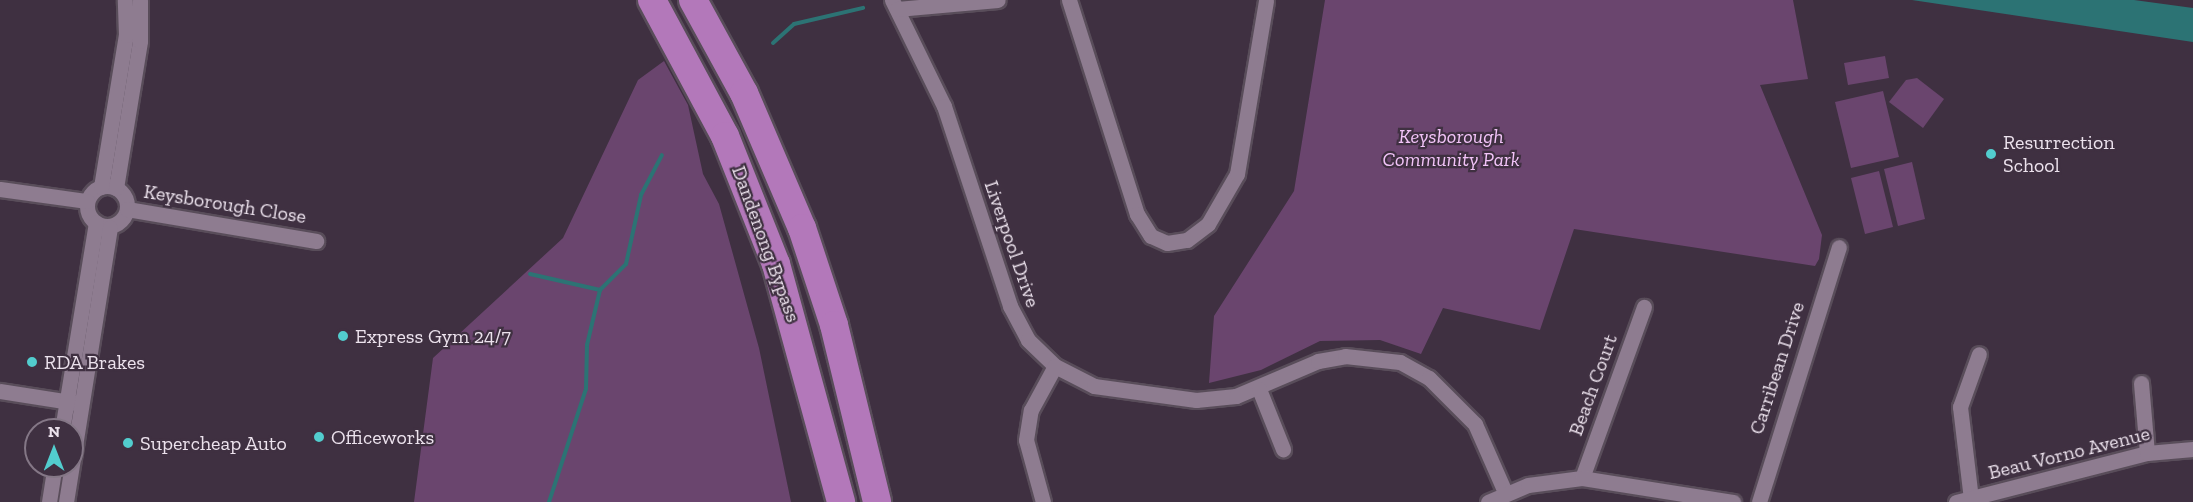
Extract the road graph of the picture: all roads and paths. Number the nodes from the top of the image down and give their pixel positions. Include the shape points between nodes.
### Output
1 (125, 0) edge
2 (140, 0) edge
3 (652, 0) edge
4 (693, 0) edge
5 (998, 0) edge
6 (1069, 0) edge
7 (1266, 0) edge
8 (894, 4) edge
9 (109, 188) junction
10 (0, 189) edge
11 (87, 201) junction
12 (127, 209) junction
13 (103, 225) junction
14 (316, 241) dead end
15 (1839, 247) dead end
16 (1644, 307) dead end
17 (1979, 354) dead end
18 (1055, 366) junction
19 (2141, 383) dead end
20 (1259, 389) junction
21 (0, 391) edge
22 (75, 402) junction
23 (68, 418) edge
24 (1283, 449) dead end
25 (2193, 449) edge
26 (2147, 453) junction
27 (53, 478) edge
28 (1582, 478) junction
29 (69, 485) junction
30 (1504, 492) junction
31 (1701, 500) edge
32 (1964, 501) edge
33 (49, 502) edge
34 (66, 502) edge
35 (73, 502) edge
36 (841, 502) edge
37 (877, 502) edge
38 (1043, 502) edge
39 (1488, 502) edge
40 (1733, 502) edge
41 (1759, 502) edge

1 - 9 street via 126,35
2 - 9 street via 140,41
3 - 36 highway, Dandenong Bypass via 702,89 780,274
4 - 37 highway, Dandenong Bypass via 733,72 815,267
5 - 8 street
6 - 7 street via 1137,214 1151,236 1167,243 1186,240 1208,224 1237,174
8 - 18 street, Liverpool Drive via 944,106 1010,306 1028,340
9 - 11 street
9 - 12 street
10 - 11 street
11 - 13 street
12 - 13 street
12 - 14 street, Keysborough Close
13 - 22 street
15 - 41 street, Carribean Drive
16 - 28 street, Beach Court
17 - 32 street via 1960,407
18 - 20 street, Liverpool Drive via 1094,386 1176,399 1212,400
18 - 38 street via 1031,410 1026,440
19 - 26 street
20 - 24 street
20 - 30 street, Liverpool Drive via 1336,357 1373,356 1401,363 1429,378 1475,424
21 - 22 street
22 - 23 street
22 - 29 street
25 - 26 street, Beau Vorno Avenue
26 - 32 street, Beau Vorno Avenue
27 - 33 street
28 - 30 street
28 - 31 street
29 - 34 street
29 - 35 street
30 - 39 street
31 - 40 street

